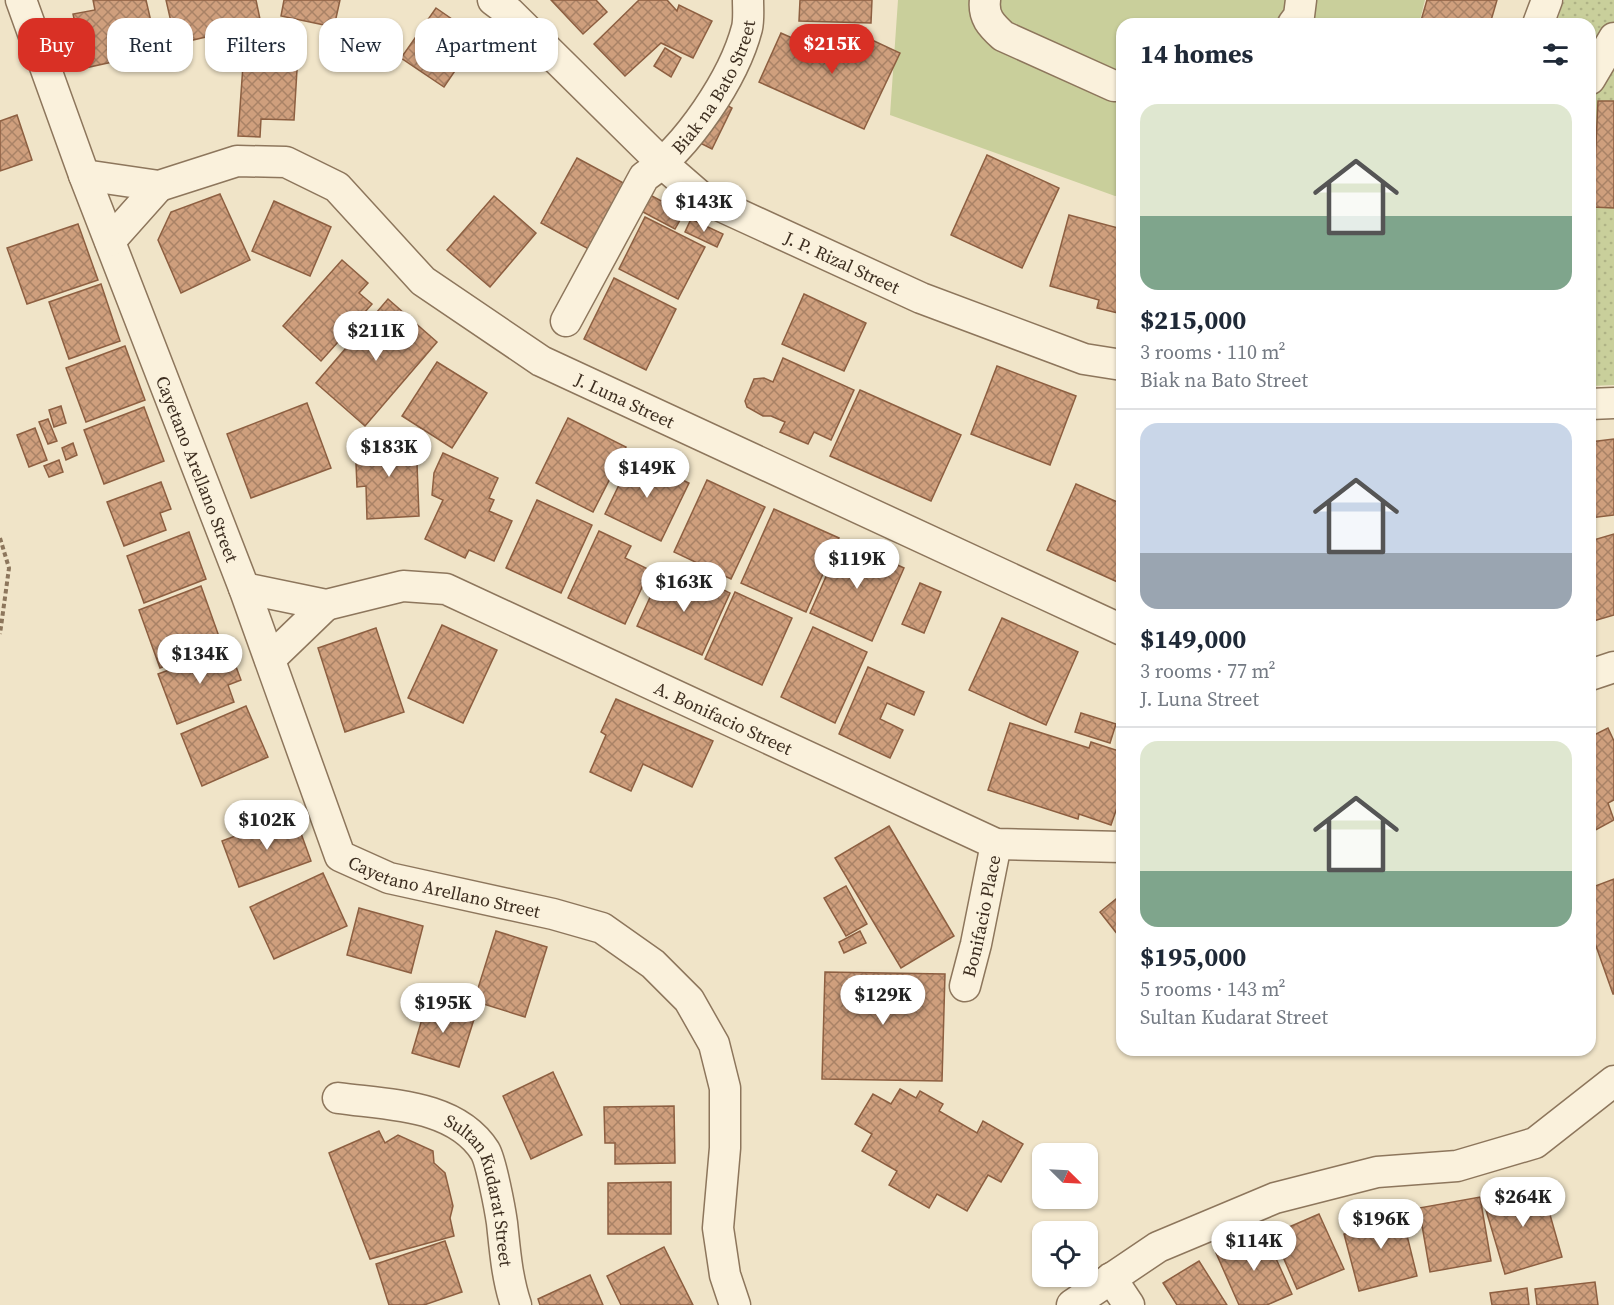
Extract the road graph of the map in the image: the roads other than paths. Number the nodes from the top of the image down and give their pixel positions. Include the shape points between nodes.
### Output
1 (493, 0) edge
2 (748, 0) edge
3 (985, 0) edge
4 (1301, 0) edge
5 (1546, 0) edge
6 (26, 3) edge
7 (1298, 18) edge
8 (1540, 18) edge
9 (1614, 38) edge
10 (1596, 70) edge
11 (1116, 86) edge
12 (663, 164) junction
13 (84, 175) junction
14 (159, 186) junction
15 (110, 241) junction
16 (566, 321) dead end
17 (1116, 364) edge
18 (1614, 403) edge
19 (1596, 404) edge
20 (244, 588) junction
21 (326, 605) junction
22 (1116, 627) edge
23 (270, 659) junction
24 (1614, 668) edge
25 (1596, 673) edge
26 (996, 844) junction
27 (1116, 847) edge
28 (965, 986) dead end
29 (1614, 1081) edge
30 (338, 1098) dead end
31 (1111, 1278) junction
32 (516, 1305) edge
33 (735, 1305) edge
34 (1072, 1305) edge
35 (1129, 1305) edge

1 - 12 street, J. P. Rizal Street
2 - 12 street, Biak na Bato Street via 747,27 721,92
3 - 11 street via 987,18 1003,36
4 - 7 street
5 - 8 street
6 - 13 street, Cayetano Arellano Street
9 - 10 street
12 - 16 street, Biak na Bato Street via 644,177
12 - 17 street, J. P. Rizal Street via 700,197 921,298 1084,359
13 - 14 street, J. Luna Street
13 - 15 street, Cayetano Arellano Street
14 - 15 street
14 - 22 street, J. Luna Street via 237,161 286,162 337,188 423,281 541,361
15 - 20 street, Cayetano Arellano Street
18 - 19 street
20 - 21 street, A. Bonifacio Street
20 - 23 street, Cayetano Arellano Street
21 - 23 street
21 - 26 street, A. Bonifacio Street via 403,586 446,589
23 - 33 street, Cayetano Arellano Street via 339,856 389,878 602,928 653,964 689,1000 714,1044 725,1088 718,1228 725,1275
24 - 25 street
26 - 27 street, A. Bonifacio Street
26 - 28 street, Bonifacio Place
29 - 31 street via 1535,1143 1458,1166 1377,1172 1275,1198 1158,1246
30 - 32 street, Sultan Kudarat Street via 417,1109 459,1123 486,1152
31 - 34 street
31 - 35 street

